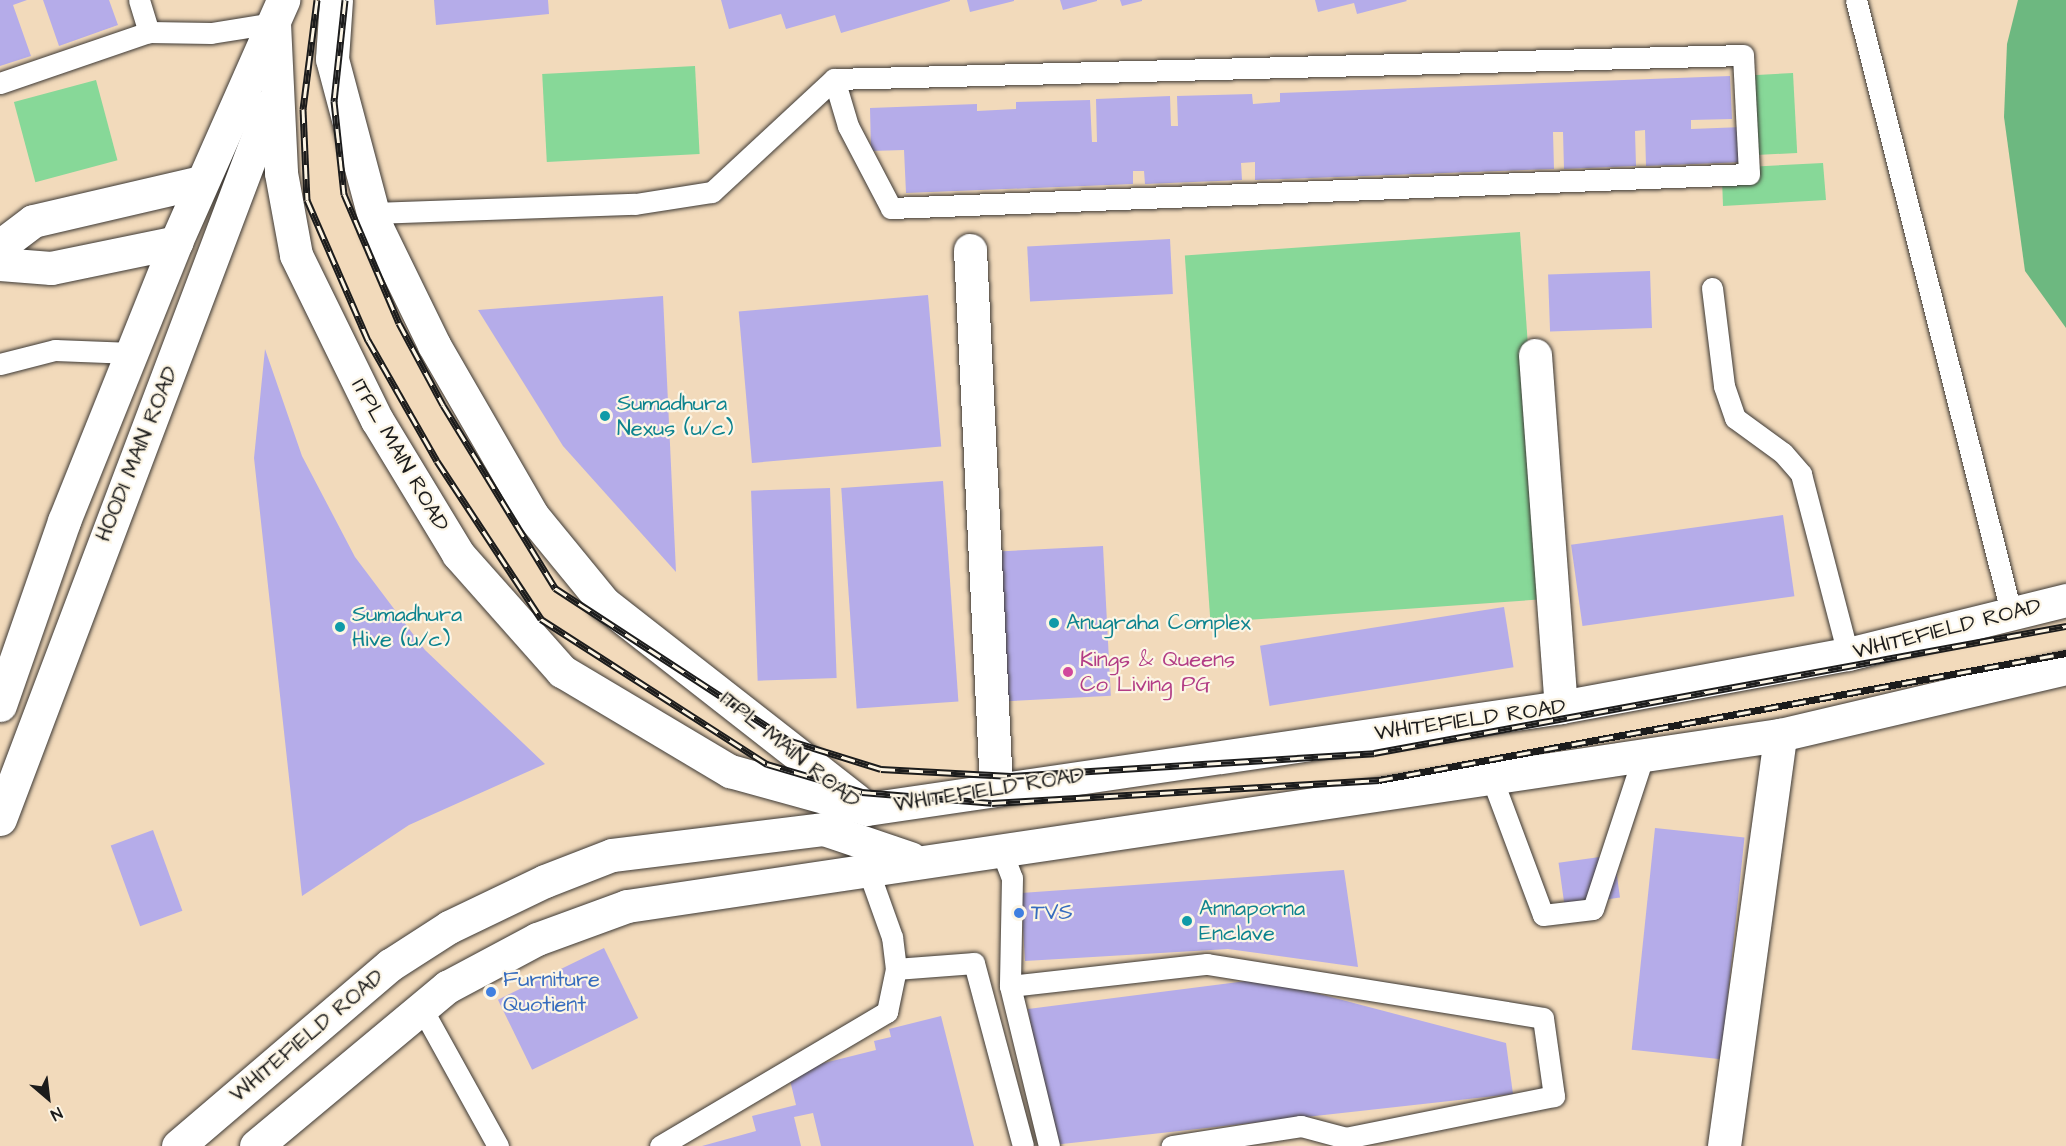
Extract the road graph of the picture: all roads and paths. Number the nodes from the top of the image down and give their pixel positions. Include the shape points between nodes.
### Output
1 (138, 0) edge
2 (1856, 0) edge
3 (335, 3) edge
4 (279, 12) edge
5 (149, 32) junction
6 (834, 79) junction
7 (262, 82) junction
8 (0, 83) edge
9 (200, 182) junction
10 (373, 213) junction
11 (176, 242) junction
12 (0, 246) edge
13 (970, 250) dead end
14 (0, 264) edge
15 (1712, 288) dead end
16 (132, 353) junction
17 (1535, 355) dead end
18 (0, 364) edge
19 (2066, 600) edge
20 (2011, 612) junction
21 (26, 633) junction
22 (64, 644) junction
23 (1848, 654) junction
24 (2066, 668) edge
25 (0, 705) edge
26 (1561, 707) junction
27 (1780, 735) junction
28 (1644, 754) junction
29 (1491, 776) junction
30 (996, 788) junction
31 (867, 808) junction
32 (0, 819) edge
33 (1000, 847) junction
34 (922, 862) junction
35 (867, 867) junction
36 (896, 969) junction
37 (1010, 986) junction
38 (421, 1007) junction
39 (178, 1146) edge
40 (256, 1146) edge
41 (498, 1146) edge
42 (660, 1146) edge
43 (1023, 1146) edge
44 (1049, 1146) edge
45 (1172, 1146) edge
46 (1724, 1146) edge

1 - 5 lane
2 - 20 lane
3 - 10 main road, ITPL MAIN ROAD via 332,59
4 - 5 lane via 211,33
4 - 7 main road, ITPL MAIN ROAD
5 - 8 lane
6 - 6 lane via 848,126 891,208 1749,174 1743,55
6 - 10 lane via 712,192 634,204
7 - 9 main road, HOODI MAIN ROAD
7 - 22 main road, HOODI MAIN ROAD via 221,245
7 - 31 main road, ITPL MAIN ROAD via 296,255 377,420 458,554 562,671 730,771
9 - 11 main road, HOODI MAIN ROAD
9 - 12 main road via 33,221
10 - 31 main road, ITPL MAIN ROAD via 434,345 532,515 604,603
11 - 14 main road via 51,268
11 - 16 main road, HOODI MAIN ROAD
13 - 30 main road
15 - 23 lane via 1724,386 1735,418 1783,453 1801,474
16 - 18 lane via 55,350
16 - 21 main road, HOODI MAIN ROAD
17 - 26 main road
19 - 20 main road, WHITEFIELD ROAD
20 - 23 main road, WHITEFIELD ROAD
21 - 22 main road
21 - 25 main road, HOODI MAIN ROAD
22 - 32 main road, HOODI MAIN ROAD
23 - 26 main road, WHITEFIELD ROAD
24 - 27 main road, WHITEFIELD ROAD
26 - 30 main road, WHITEFIELD ROAD
27 - 28 main road, WHITEFIELD ROAD
27 - 46 main road
28 - 29 main road, WHITEFIELD ROAD
28 - 29 lane via 1593,909 1543,915
29 - 33 main road, WHITEFIELD ROAD
30 - 31 main road, WHITEFIELD ROAD
33 - 34 main road, WHITEFIELD ROAD
33 - 37 lane via 1012,878
34 - 35 main road, WHITEFIELD ROAD
34 - 39 main road, WHITEFIELD ROAD via 824,829 612,855 449,927 390,965 337,1005
35 - 36 lane via 892,937
35 - 38 main road, WHITEFIELD ROAD via 627,906 537,939
36 - 42 lane via 887,1012
36 - 43 lane via 974,963
37 - 44 lane
37 - 45 lane via 1207,964 1543,1018 1554,1096 1346,1138 1301,1126
38 - 40 main road, WHITEFIELD ROAD
38 - 41 lane

